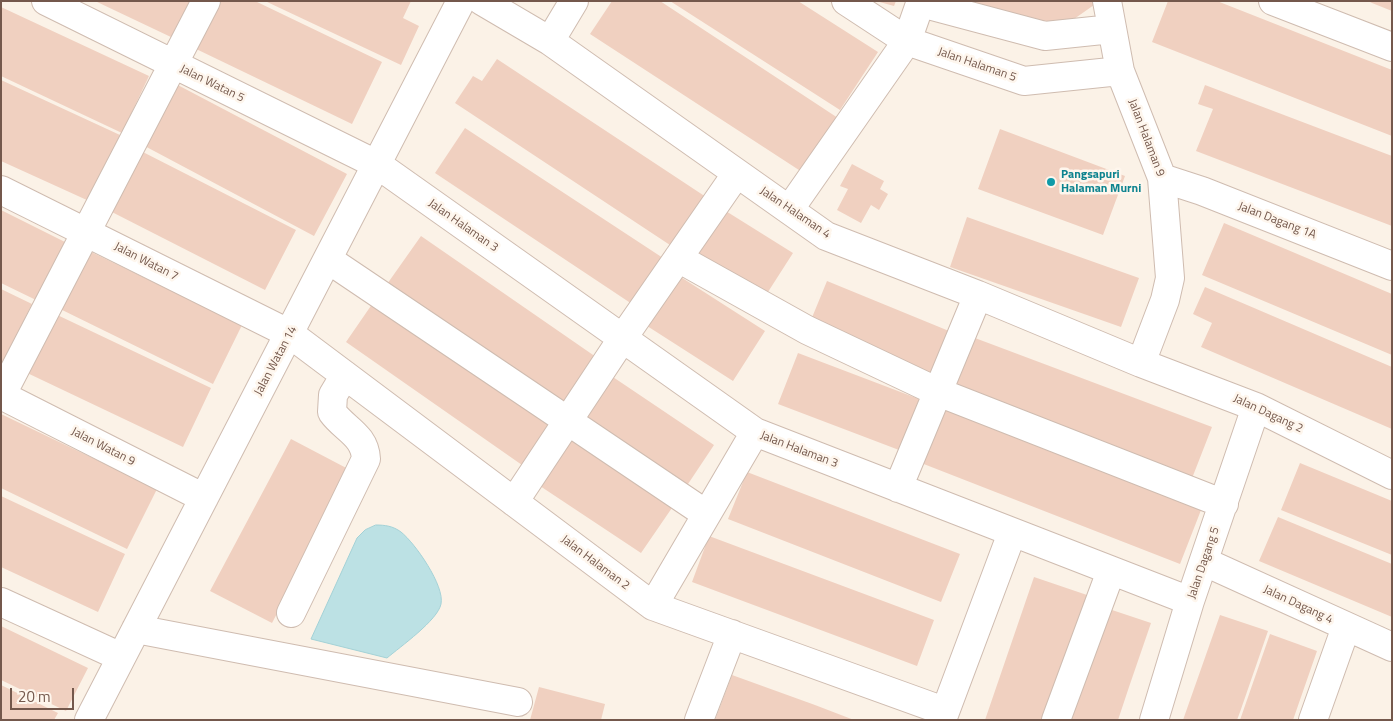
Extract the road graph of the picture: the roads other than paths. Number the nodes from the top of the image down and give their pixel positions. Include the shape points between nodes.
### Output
1 (46, 1) edge
2 (206, 1) edge
3 (462, 1) edge
4 (482, 1) edge
5 (574, 1) edge
6 (846, 1) edge
7 (1107, 1) edge
8 (1274, 1) edge
9 (921, 2) edge
10 (1112, 29) junction
11 (550, 41) junction
12 (907, 41) junction
13 (1392, 48) edge
14 (173, 65) junction
15 (1120, 71) junction
16 (378, 165) junction
17 (737, 173) junction
18 (1162, 178) junction
19 (1, 190) edge
20 (789, 210) junction
21 (86, 232) junction
22 (678, 258) junction
23 (329, 260) junction
24 (1392, 266) edge
25 (978, 295) junction
26 (290, 334) junction
27 (622, 339) junction
28 (1141, 363) junction
29 (344, 375) junction
30 (938, 392) junction
31 (1, 396) edge
32 (1256, 407) junction
33 (568, 420) junction
34 (755, 432) junction
35 (1392, 475) edge
36 (898, 488) junction
37 (204, 498) junction
38 (514, 502) junction
39 (1224, 504) junction
40 (706, 514) junction
41 (1012, 532) junction
42 (1205, 562) junction
43 (1112, 571) junction
44 (1190, 601) junction
45 (1, 602) edge
46 (653, 606) junction
47 (290, 613) dead end
48 (1346, 627) junction
49 (136, 629) junction
50 (732, 634) junction
51 (1392, 647) edge
52 (121, 657) junction
53 (518, 702) dead end
54 (943, 716) edge
55 (88, 720) edge
56 (699, 720) edge
57 (1056, 720) edge
58 (1154, 720) edge
59 (1313, 720) edge

1 - 14 street, Jalan Watan 5
2 - 14 street
3 - 16 street, Jalan Watan 14
4 - 11 street, Jalan Halaman 4
5 - 11 street
6 - 12 street, Jalan Halaman 5
7 - 10 street, Jalan Halaman 9
8 - 13 street
9 - 10 street via 1045,36
9 - 12 street
10 - 15 street, Jalan Halaman 9
11 - 17 street, Jalan Halaman 4
12 - 15 street, Jalan Halaman 5 via 1024,81
12 - 20 street
14 - 16 street, Jalan Watan 5
14 - 21 street
15 - 18 street, Jalan Halaman 9
16 - 23 street, Jalan Watan 14
16 - 27 street, Jalan Halaman 3
17 - 20 street, Jalan Halaman 4
17 - 22 street
18 - 24 street, Jalan Dagang 1A
18 - 28 street, Jalan Halaman 9 via 1170,278
19 - 21 street, Jalan Watan 7
20 - 25 street, Jalan Halaman 4 via 826,236
21 - 26 street, Jalan Watan 7
21 - 31 street
22 - 27 street
22 - 30 street via 807,330
23 - 26 street, Jalan Watan 14
23 - 33 street
25 - 28 street, Jalan Halaman 4
25 - 30 street
26 - 29 street, Jalan Halaman 2
26 - 37 street, Jalan Watan 14
27 - 33 street
27 - 34 street, Jalan Halaman 3
28 - 32 street, Jalan Dagang 2
29 - 38 street, Jalan Halaman 2
29 - 47 street via 333,395 332,412 359,438 365,448 366,459
30 - 36 street
30 - 39 street
31 - 37 street, Jalan Watan 9
32 - 35 street, Jalan Dagang 2
32 - 39 street, Jalan Dagang 5
33 - 38 street
33 - 40 street
34 - 36 street, Jalan Halaman 3
34 - 40 street
36 - 41 street, Jalan Halaman 3
37 - 49 street, Jalan Watan 14
38 - 46 street, Jalan Halaman 2
39 - 42 street, Jalan Dagang 5
40 - 46 street
41 - 43 street, Jalan Halaman 3
41 - 54 street
42 - 44 street, Jalan Dagang 5
42 - 48 street, Jalan Dagang 4
43 - 44 street, Jalan Halaman 3
43 - 57 street
44 - 58 street, Jalan Dagang 5
45 - 52 street
46 - 50 street, Jalan Halaman 2
48 - 51 street, Jalan Dagang 4
48 - 59 street
49 - 52 street, Jalan Watan 14
49 - 53 street
50 - 54 street, Jalan Halaman 2
50 - 56 street
52 - 55 street, Jalan Watan 14

